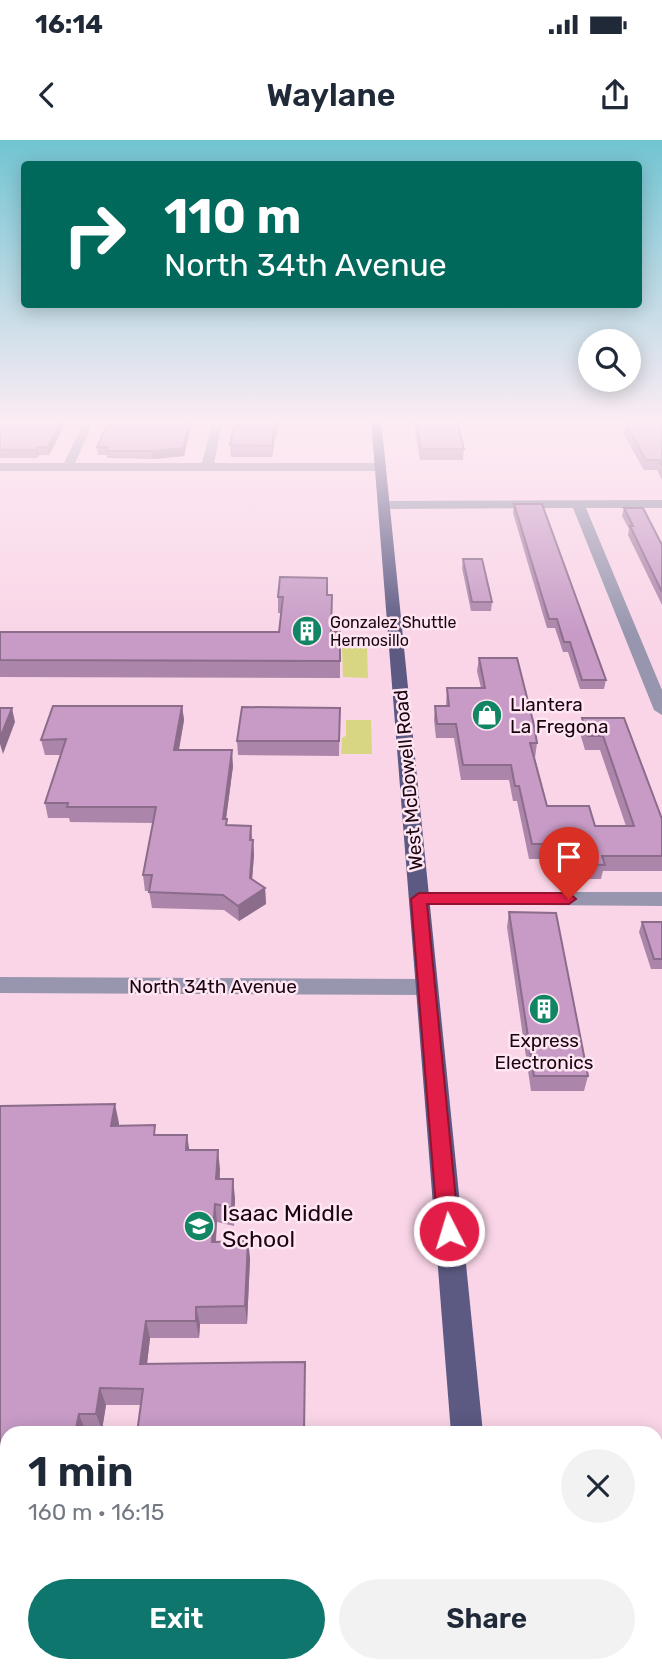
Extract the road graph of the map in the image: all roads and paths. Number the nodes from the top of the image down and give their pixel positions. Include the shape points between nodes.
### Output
1 (383, 490) edge
2 (578, 504) junction
3 (384, 505) junction
4 (662, 505) edge
5 (662, 710) edge
6 (419, 899) junction
7 (662, 899) edge
8 (0, 985) edge
9 (427, 987) junction
10 (466, 1426) edge

1 - 3 main road, West McDowell Road
2 - 3 street
2 - 4 street
2 - 5 street
3 - 6 main road, West McDowell Road
6 - 7 street
6 - 9 main road, West McDowell Road
8 - 9 street, North 34th Avenue
9 - 10 main road, West McDowell Road

